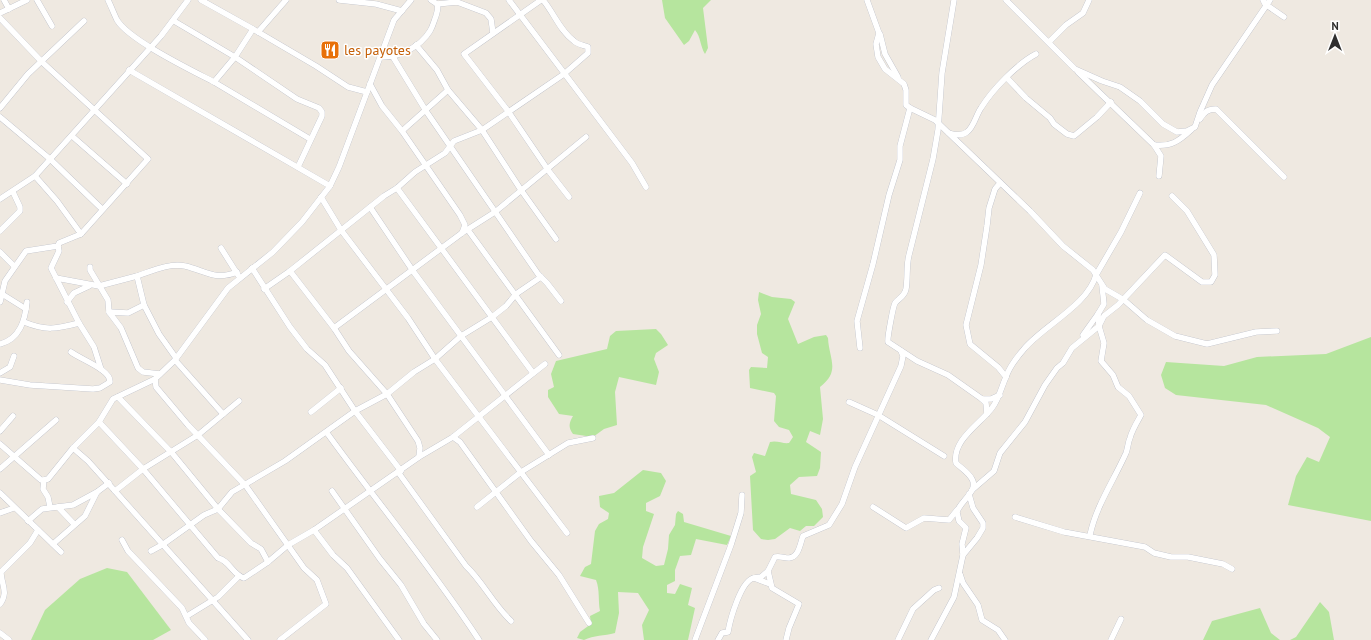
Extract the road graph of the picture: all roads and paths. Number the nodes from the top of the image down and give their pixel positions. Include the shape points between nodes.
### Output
1 (4, 0) edge
2 (27, 0) edge
3 (37, 0) edge
4 (108, 0) edge
5 (188, 0) edge
6 (200, 0) edge
7 (286, 0) edge
8 (289, 0) edge
9 (340, 0) edge
10 (411, 0) edge
11 (431, 0) edge
12 (509, 0) edge
13 (542, 0) edge
14 (867, 0) edge
15 (954, 0) edge
16 (1006, 0) edge
17 (1089, 0) edge
18 (1263, 0) edge
19 (1269, 2) edge
20 (437, 4) junction
21 (280, 6) junction
22 (9, 9) junction
23 (402, 11) junction
24 (0, 13) edge
25 (520, 14) junction
26 (1284, 17) dead end
27 (0, 18) edge
28 (84, 21) dead end
29 (174, 21) junction
30 (52, 26) dead end
31 (255, 31) junction
32 (493, 33) junction
33 (1049, 42) junction
34 (416, 45) junction
35 (152, 47) junction
36 (1036, 54) dead end
37 (235, 57) junction
38 (382, 57) junction
39 (393, 57) junction
40 (42, 62) junction
41 (1076, 69) junction
42 (129, 70) junction
43 (564, 74) junction
44 (1007, 78) junction
45 (214, 82) junction
46 (370, 84) junction
47 (448, 90) junction
48 (367, 92) junction
49 (1111, 102) junction
50 (0, 108) edge
51 (910, 108) junction
52 (508, 110) junction
53 (95, 111) junction
54 (426, 111) junction
55 (0, 117) edge
56 (938, 123) junction
57 (1195, 127) junction
58 (482, 130) junction
59 (402, 131) junction
60 (949, 133) junction
61 (72, 136) junction
62 (586, 137) dead end
63 (310, 139) junction
64 (1154, 145) junction
65 (449, 146) junction
66 (50, 159) junction
67 (426, 165) junction
68 (298, 167) junction
69 (548, 170) junction
70 (35, 176) junction
71 (1159, 176) dead end
72 (1284, 177) dead end
73 (1000, 183) junction
74 (127, 184) junction
75 (330, 186) junction
76 (646, 187) dead end
77 (397, 188) junction
78 (521, 190) junction
79 (13, 192) junction
80 (1140, 193) dead end
81 (1172, 196) dead end
82 (322, 197) junction
83 (569, 198) dead end
84 (0, 199) edge
85 (370, 207) junction
86 (102, 208) junction
87 (495, 212) junction
88 (341, 230) junction
89 (468, 230) junction
90 (0, 231) edge
91 (462, 233) junction
92 (81, 234) junction
93 (556, 239) dead end
94 (58, 246) junction
95 (221, 248) dead end
96 (441, 249) junction
97 (0, 252) edge
98 (14, 266) junction
99 (90, 267) dead end
100 (252, 268) junction
101 (290, 271) junction
102 (413, 271) junction
103 (238, 275) junction
104 (1096, 275) junction
105 (137, 276) junction
106 (541, 277) junction
107 (56, 278) junction
108 (1102, 284) junction
109 (89, 286) junction
110 (100, 286) junction
111 (264, 289) junction
112 (386, 289) junction
113 (2, 294) junction
114 (516, 294) junction
115 (1122, 300) junction
116 (561, 301) dead end
117 (0, 302) edge
118 (27, 302) dead end
119 (68, 302) junction
120 (144, 305) junction
121 (26, 309) junction
122 (108, 312) junction
123 (1098, 314) junction
124 (492, 316) junction
125 (24, 322) junction
126 (79, 323) junction
127 (1098, 326) junction
128 (334, 328) junction
129 (1277, 331) dead end
130 (461, 336) junction
131 (1078, 342) junction
132 (0, 344) edge
133 (860, 348) dead end
134 (901, 351) junction
135 (71, 352) dead end
136 (559, 355) dead end
137 (14, 356) dead end
138 (175, 359) junction
139 (435, 359) junction
140 (545, 364) dead end
141 (101, 369) junction
142 (0, 373) edge
143 (533, 373) junction
144 (160, 374) junction
145 (1006, 377) junction
146 (154, 379) junction
147 (0, 380) edge
148 (341, 388) junction
149 (387, 394) junction
150 (1000, 395) junction
151 (506, 396) junction
152 (118, 397) junction
153 (982, 399) junction
154 (239, 400) dead end
155 (849, 402) dead end
156 (355, 411) junction
157 (311, 412) dead end
158 (223, 414) junction
159 (988, 414) junction
160 (878, 415) junction
161 (13, 416) dead end
162 (480, 416) junction
163 (56, 420) dead end
164 (100, 422) junction
165 (0, 431) edge
166 (327, 433) junction
167 (198, 435) junction
168 (453, 437) junction
169 (593, 438) dead end
170 (0, 444) edge
171 (73, 448) junction
172 (172, 453) junction
173 (549, 455) junction
174 (944, 456) dead end
175 (15, 457) junction
176 (419, 457) junction
177 (0, 469) edge
178 (143, 469) junction
179 (399, 471) junction
180 (521, 472) junction
181 (44, 480) junction
182 (110, 483) junction
183 (246, 486) junction
184 (115, 491) junction
185 (496, 491) junction
186 (0, 492) edge
187 (98, 492) junction
188 (332, 492) dead end
189 (369, 492) junction
190 (971, 492) junction
191 (742, 495) dead end
192 (50, 507) junction
193 (58, 507) junction
194 (477, 507) dead end
195 (14, 508) junction
196 (873, 508) dead end
197 (958, 508) junction
198 (218, 509) junction
199 (344, 509) junction
200 (0, 513) edge
201 (1015, 517) dead end
202 (28, 521) junction
203 (74, 524) junction
204 (190, 525) junction
205 (38, 530) junction
206 (314, 530) junction
207 (567, 533) dead end
208 (1090, 535) junction
209 (122, 540) dead end
210 (53, 544) junction
211 (162, 545) junction
212 (288, 545) junction
213 (151, 551) dead end
214 (61, 552) dead end
215 (963, 555) junction
216 (268, 562) junction
217 (1232, 569) dead end
218 (768, 571) junction
219 (960, 574) junction
220 (239, 576) junction
221 (754, 578) junction
222 (770, 584) junction
223 (939, 588) dead end
224 (214, 600) junction
225 (0, 604) edge
226 (187, 616) junction
227 (1121, 618) dead end
228 (511, 621) dead end
229 (589, 623) dead end
230 (0, 633) edge
231 (9, 640) edge
232 (205, 640) edge
233 (248, 640) edge
234 (280, 640) edge
235 (399, 640) edge
236 (437, 640) edge
237 (479, 640) edge
238 (695, 640) edge
239 (718, 640) edge
240 (786, 640) edge
241 (898, 640) edge
242 (931, 640) edge
243 (1005, 640) edge
244 (1111, 640) edge

1 - 22 street
2 - 22 street
3 - 30 street
4 - 35 street via 117,20 124,28
5 - 29 street
6 - 31 street
7 - 21 street
8 - 21 street
9 - 23 street via 376,4
10 - 23 street
11 - 20 street
12 - 25 street
13 - 25 street
13 - 43 street via 565,33 589,49 588,53
14 - 51 street via 879,33 876,44 878,57 885,69 904,84 906,105
15 - 56 street via 942,73
16 - 33 street
17 - 33 street via 1083,13
18 - 19 street
19 - 26 street
19 - 57 street via 1212,85
20 - 32 street via 457,2 486,13 491,20
20 - 34 street via 438,10 433,26
21 - 31 street
22 - 24 street
23 - 38 street via 394,20
25 - 32 street
25 - 43 street
27 - 40 street
28 - 40 street
29 - 35 street
29 - 37 street
31 - 37 street
31 - 48 street via 348,87
32 - 52 street via 464,54
33 - 41 street
34 - 39 street
34 - 47 street via 437,70
35 - 42 street
35 - 45 street
36 - 44 street via 1023,61
37 - 45 street
37 - 63 street via 297,99 319,108 322,116
38 - 39 street
38 - 46 street
39 - 54 street
40 - 50 street via 19,84
40 - 53 street
41 - 49 street
41 - 57 street via 1120,87 1140,101 1163,124 1177,132
42 - 53 street
42 - 68 street
43 - 52 street
43 - 76 street via 632,163
44 - 49 street via 1054,124 1074,136
44 - 60 street via 994,89 968,132 957,135
45 - 63 street
46 - 48 street
46 - 59 street via 382,106
47 - 54 street
47 - 58 street
48 - 75 street
49 - 64 street
51 - 56 street
51 - 133 street via 900,146 900,160 857,321
52 - 58 street
52 - 69 street
53 - 61 street
53 - 74 street via 148,159
54 - 59 street
54 - 65 street
55 - 66 street
56 - 60 street
56 - 134 street via 933,158 906,268 906,289 904,295 894,304 892,323 886,339
57 - 64 street via 1175,143
57 - 72 street via 1203,113 1209,109 1216,109
58 - 65 street via 462,136
58 - 78 street
59 - 67 street
60 - 73 street
61 - 66 street
61 - 74 street
62 - 69 street
63 - 68 street
64 - 71 street via 1161,156
65 - 67 street via 445,153
65 - 87 street
66 - 70 street
66 - 86 street
67 - 77 street
67 - 91 street via 463,220 465,226
68 - 75 street
69 - 78 street
69 - 83 street
70 - 79 street
70 - 92 street
73 - 104 street via 1068,252
73 - 145 street via 989,208 988,226 966,325 970,344
74 - 86 street
75 - 82 street
77 - 85 street
77 - 96 street
78 - 87 street
78 - 93 street
79 - 84 street
79 - 90 street via 20,211
80 - 104 street
81 - 115 street via 1184,205 1213,253 1215,275 1210,282 1202,282 1165,255
82 - 88 street
82 - 100 street via 287,239
85 - 88 street
85 - 102 street
86 - 92 street
87 - 89 street
87 - 106 street
88 - 101 street
88 - 112 street
89 - 91 street
89 - 114 street
91 - 96 street
92 - 94 street via 59,243
94 - 98 street via 29,250
94 - 107 street via 59,251 51,265
95 - 103 street
96 - 102 street
96 - 124 street
97 - 98 street
98 - 113 street via 5,281
99 - 110 street
100 - 103 street
100 - 111 street
101 - 111 street
101 - 128 street
102 - 112 street
102 - 130 street
103 - 105 street via 215,276 184,266 156,268
103 - 138 street
104 - 108 street
104 - 145 street via 1094,283 1079,300 1024,348
105 - 110 street
105 - 120 street
106 - 114 street
106 - 116 street
107 - 109 street
107 - 119 street
108 - 115 street
108 - 123 street via 1104,304
109 - 110 street
109 - 119 street via 74,293
110 - 122 street via 108,300
111 - 148 street via 307,349 326,365
112 - 128 street
112 - 139 street
113 - 117 street
113 - 121 street
114 - 124 street via 506,306
114 - 136 street
115 - 127 street via 1104,316
115 - 129 street via 1147,320 1168,332 1201,344 1229,340 1256,332
118 - 121 street
119 - 126 street
120 - 122 street via 128,313
120 - 138 street via 158,334
121 - 125 street
122 - 144 street via 121,328 138,368 143,372
123 - 127 street
123 - 131 street
124 - 130 street
124 - 143 street
125 - 126 street via 48,329
125 - 132 street via 13,338
126 - 141 street via 94,347
127 - 131 street
127 - 208 street via 1104,343 1101,361 1141,415 1130,437 1126,453 1093,521
128 - 149 street via 349,351
130 - 139 street
130 - 151 street
131 - 190 street via 1049,380 1025,422 1000,453 994,471
134 - 153 street via 948,375
134 - 160 street via 901,366
135 - 141 street
137 - 142 street via 10,366
138 - 144 street
138 - 158 street
139 - 149 street
139 - 162 street
140 - 143 street
141 - 147 street via 107,373 110,382 93,389 30,385
143 - 151 street
144 - 146 street
145 - 150 street
146 - 152 street
146 - 167 street via 156,387
148 - 156 street
148 - 157 street
149 - 156 street
149 - 176 street via 418,441
150 - 153 street
150 - 159 street
151 - 162 street
151 - 173 street
152 - 164 street via 111,402
152 - 172 street
153 - 159 street via 986,403
154 - 158 street
155 - 160 street
156 - 166 street
156 - 179 street
158 - 167 street
159 - 190 street via 967,434 956,454 956,463 972,479
160 - 174 street
160 - 218 street via 846,496 829,525 803,536 798,553 794,557 775,557
161 - 165 street
162 - 168 street
162 - 180 street
163 - 175 street
164 - 171 street
164 - 178 street
166 - 183 street
166 - 189 street
167 - 172 street
167 - 183 street
168 - 176 street
168 - 185 street via 460,442
169 - 173 street via 568,443
170 - 175 street
171 - 181 street via 48,479
171 - 182 street
172 - 178 street
172 - 198 street
173 - 180 street
175 - 177 street
175 - 181 street
176 - 179 street
178 - 184 street
178 - 204 street
179 - 189 street
179 - 228 street via 466,566
180 - 185 street
180 - 207 street
181 - 192 street via 43,489
182 - 184 street
182 - 187 street
183 - 198 street via 232,492
183 - 212 street
184 - 211 street
185 - 194 street
185 - 229 street via 531,542 559,575
186 - 195 street
187 - 193 street via 73,505
187 - 203 street via 86,516
188 - 199 street
189 - 199 street
189 - 237 street via 455,604
190 - 197 street
190 - 215 street via 973,508 983,528
191 - 238 street via 741,513 731,545
192 - 193 street
192 - 202 street via 42,509
193 - 203 street
195 - 200 street
195 - 202 street
196 - 197 street via 906,528 924,518 949,520
197 - 215 street via 957,516 966,528 962,544
198 - 204 street
198 - 216 street via 251,543 261,549
199 - 206 street
199 - 236 street
201 - 208 street via 1064,532
202 - 205 street
203 - 210 street
204 - 211 street
204 - 220 street via 218,558 223,558
205 - 210 street
205 - 225 street via 30,543 1,572 5,589
206 - 212 street
206 - 235 street via 333,555 347,568
208 - 217 street via 1145,547 1154,553 1171,557 1188,557 1223,564
209 - 226 street via 128,551
210 - 214 street
211 - 213 street
211 - 224 street
212 - 216 street
212 - 234 street via 304,568 317,580 326,604
215 - 219 street
216 - 220 street via 247,577
218 - 221 street via 762,577
218 - 222 street
219 - 242 street via 954,597
219 - 243 street via 978,605 982,620 998,630
220 - 224 street
221 - 222 street
221 - 239 street via 748,581 735,605 728,632 722,633
222 - 240 street via 774,590 799,604
223 - 241 street via 913,609
224 - 226 street
224 - 233 street
226 - 232 street via 189,623
227 - 244 street
230 - 231 street

